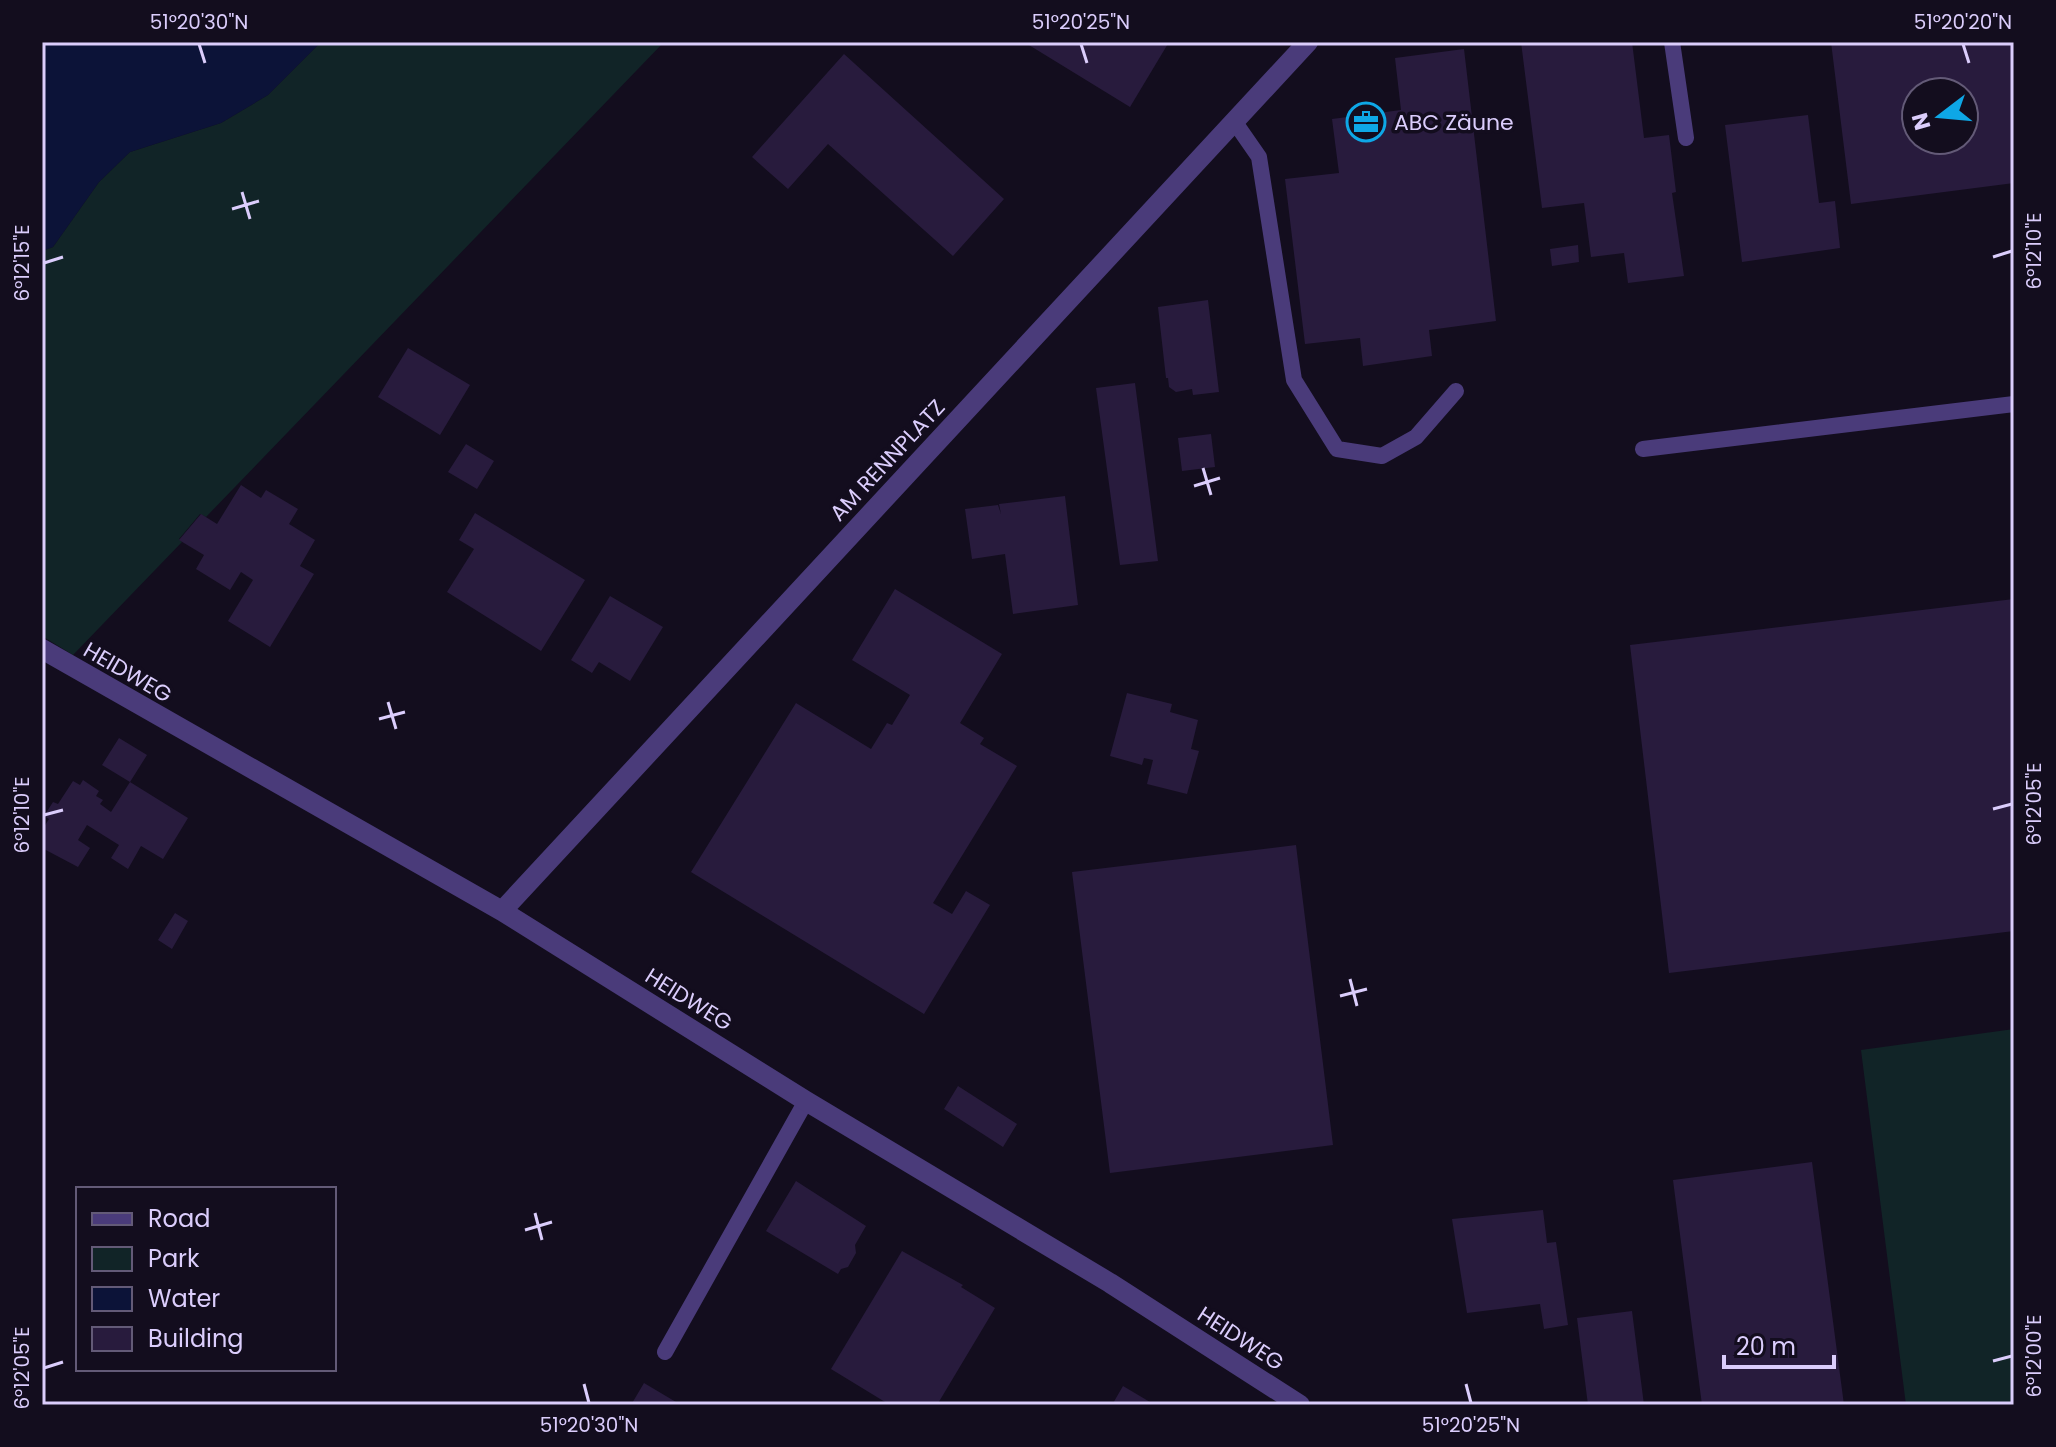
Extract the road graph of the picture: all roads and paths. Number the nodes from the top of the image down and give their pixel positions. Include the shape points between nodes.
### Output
1 (1308, 42) edge
2 (1672, 42) edge
3 (1234, 121) junction
4 (1686, 138) dead end
5 (1456, 391) dead end
6 (2014, 404) edge
7 (1643, 449) dead end
8 (42, 649) edge
9 (502, 911) junction
10 (806, 1101) junction
11 (665, 1352) dead end
12 (1300, 1405) edge

1 - 3 street, AM RENNPLATZ
2 - 4 lane
3 - 5 lane via 1259,157 1294,380 1337,449 1382,456 1416,437
3 - 9 street, AM RENNPLATZ
6 - 7 lane
8 - 9 street, HEIDWEG
9 - 10 street, HEIDWEG
10 - 11 lane
10 - 12 street, HEIDWEG via 1110,1283

